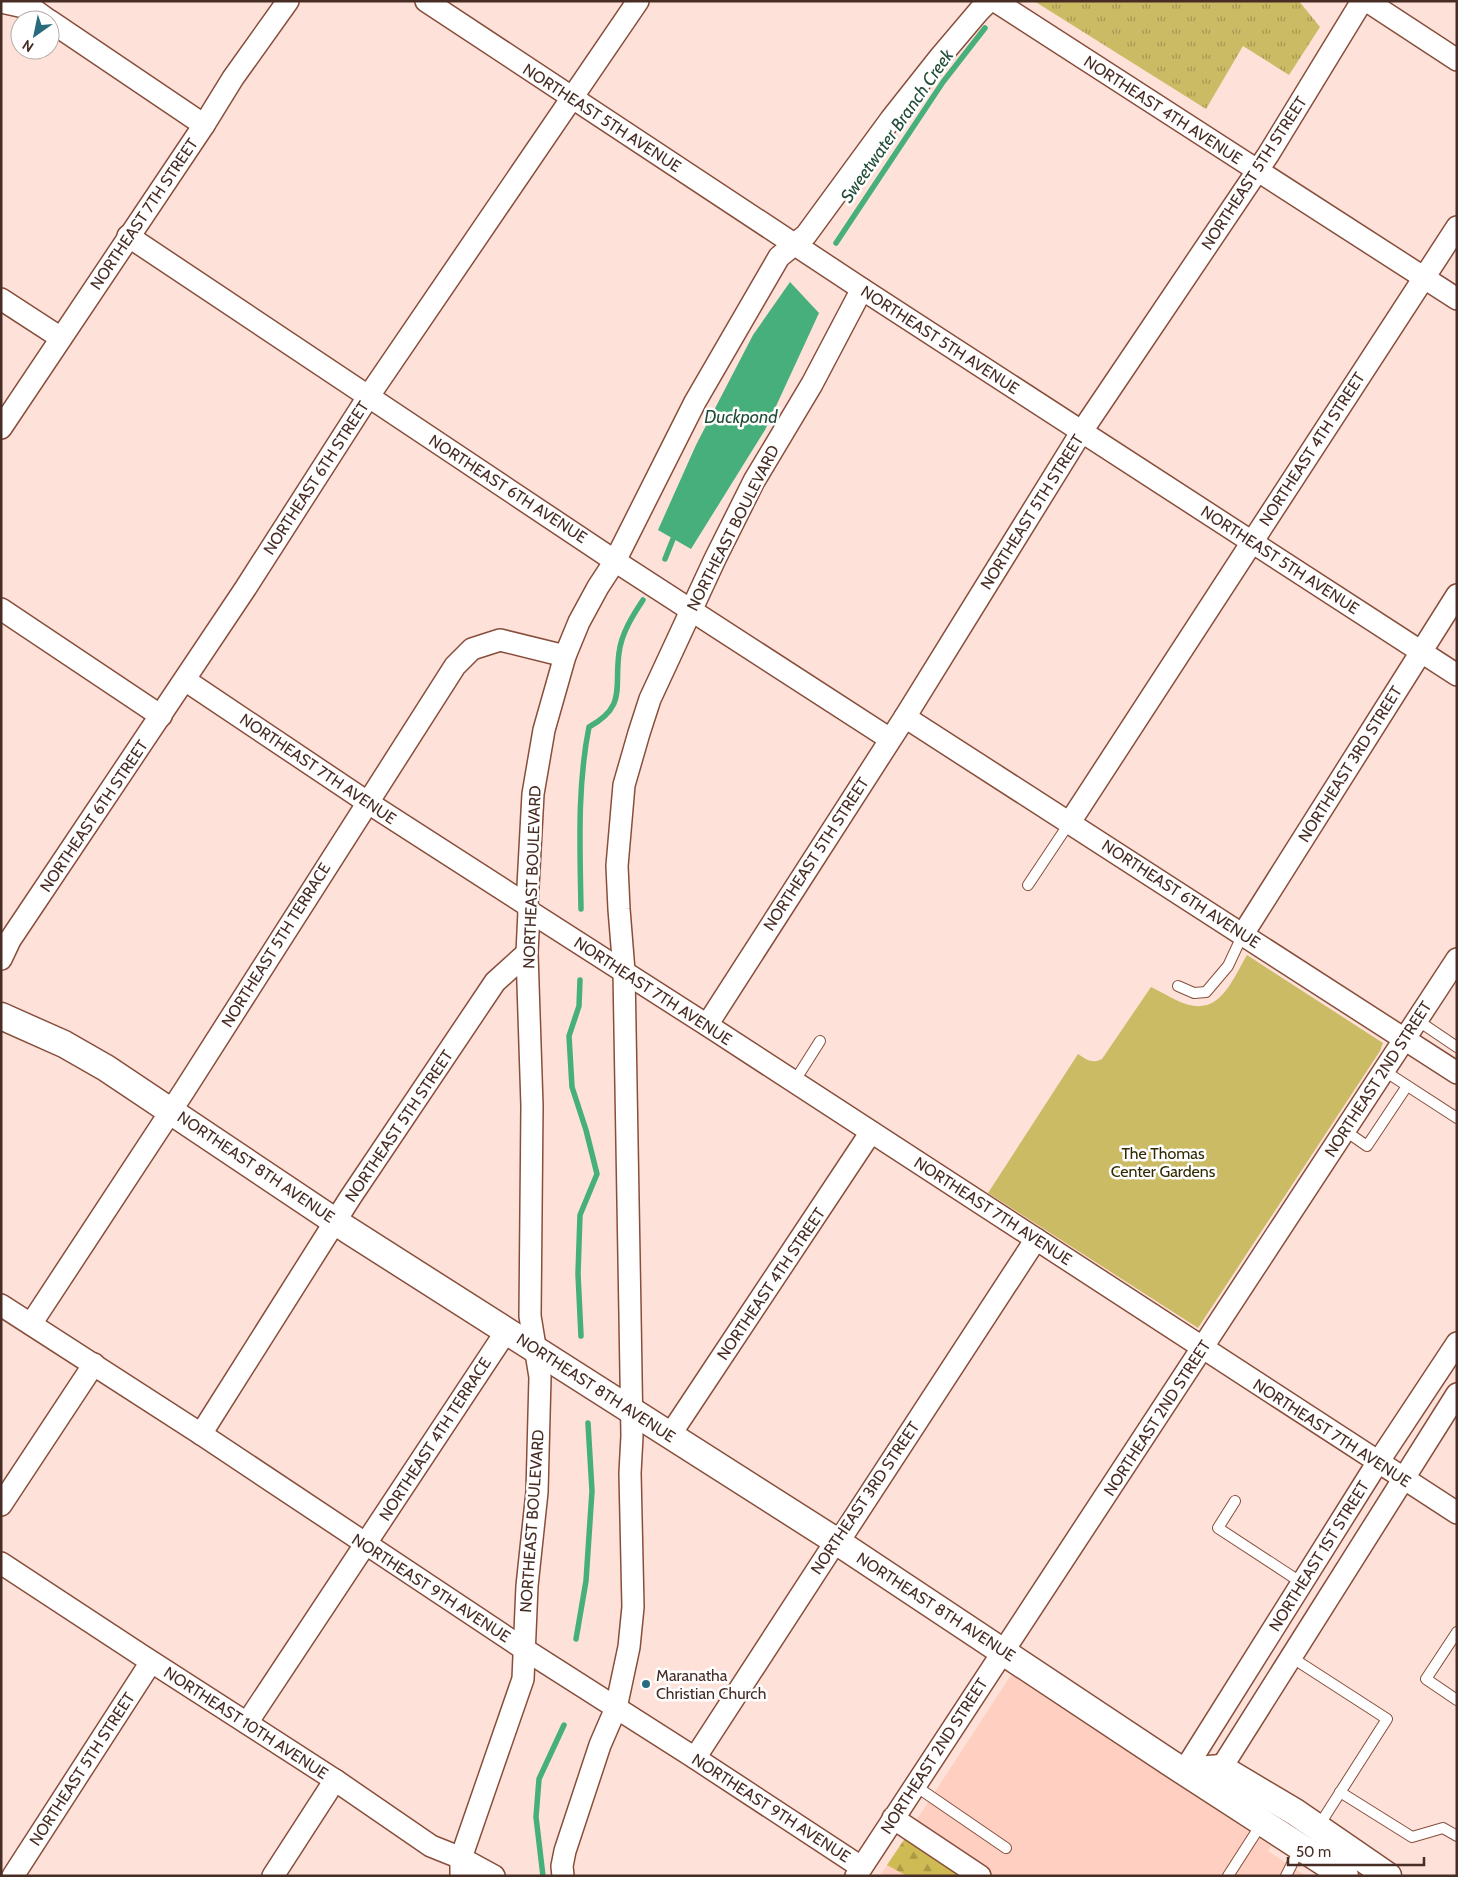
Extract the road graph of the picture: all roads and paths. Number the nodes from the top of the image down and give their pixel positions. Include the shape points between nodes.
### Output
1 (288, 1) edge
2 (426, 1) edge
3 (638, 1) edge
4 (989, 1) edge
5 (995, 1) edge
6 (1, 2) edge
7 (1359, 2) edge
8 (33, 10) edge
9 (60, 28) edge
10 (1457, 60) edge
11 (573, 99) junction
12 (204, 124) junction
13 (1257, 170) junction
14 (1457, 227) edge
15 (128, 236) junction
16 (794, 244) junction
17 (1424, 278) junction
18 (862, 289) junction
19 (1, 299) edge
20 (1457, 299) edge
21 (61, 338) junction
22 (368, 397) junction
23 (1, 428) edge
24 (1082, 431) junction
25 (1251, 541) junction
26 (616, 560) junction
27 (1457, 595) edge
28 (1, 609) edge
29 (692, 609) junction
30 (1421, 652) junction
31 (565, 656) junction
32 (1457, 675) edge
33 (185, 680) junction
34 (161, 716) junction
35 (905, 717) junction
36 (890, 739) junction
37 (367, 802) junction
38 (1070, 822) junction
39 (1028, 885) dead end
40 (528, 908) junction
41 (1243, 934) junction
42 (527, 953) junction
43 (1, 959) edge
44 (1457, 959) edge
45 (624, 971) junction
46 (1178, 986) dead end
47 (1, 1016) edge
48 (1417, 1020) junction
49 (707, 1025) junction
50 (1404, 1039) junction
51 (820, 1041) dead end
52 (1457, 1047) edge
53 (1383, 1070) junction
54 (1457, 1073) edge
55 (794, 1082) junction
56 (1407, 1086) junction
57 (171, 1110) junction
58 (1457, 1118) edge
59 (1344, 1130) junction
60 (871, 1132) junction
61 (335, 1221) junction
62 (1036, 1239) junction
63 (1, 1306) edge
64 (31, 1324) junction
65 (506, 1330) junction
66 (1457, 1343) edge
67 (536, 1349) junction
68 (1202, 1349) junction
69 (94, 1364) junction
70 (1457, 1394) edge
71 (631, 1410) junction
72 (200, 1434) junction
73 (670, 1435) junction
74 (1378, 1462) junction
75 (1403, 1479) junction
76 (1235, 1501) dead end
77 (1, 1505) edge
78 (1457, 1513) edge
79 (836, 1541) junction
80 (365, 1545) junction
81 (1, 1563) edge
82 (1299, 1588) junction
83 (1321, 1609) junction
84 (1457, 1632) edge
85 (524, 1649) junction
86 (1003, 1650) junction
87 (1291, 1657) junction
88 (151, 1662) junction
89 (1457, 1700) edge
90 (616, 1708) junction
91 (247, 1723) junction
92 (695, 1758) junction
93 (1184, 1771) junction
94 (1215, 1778) junction
95 (335, 1780) junction
96 (914, 1785) junction
97 (1340, 1792) junction
98 (893, 1818) junction
99 (1263, 1822) junction
100 (1318, 1828) junction
101 (1457, 1836) edge
102 (1300, 1847) junction
103 (1006, 1848) dead end
104 (461, 1867) edge
105 (859, 1872) edge
106 (13, 1876) edge
107 (273, 1876) edge
108 (494, 1876) edge
109 (564, 1876) edge
110 (980, 1876) edge
111 (1228, 1876) edge
112 (1286, 1876) edge
113 (1345, 1876) edge
114 (1388, 1876) edge

1 - 12 street, NORTHEAST 7TH STREET
2 - 11 street, NORTHEAST 5TH AVENUE
3 - 11 street, NORTHEAST 6TH STREET
4 - 16 street, NORTHEAST BOULEVARD via 885,127 806,235
5 - 13 street, NORTHEAST 4TH AVENUE
6 - 8 street
7 - 10 street
7 - 13 street, NORTHEAST 5TH STREET
9 - 12 street
11 - 16 street, NORTHEAST 5TH AVENUE
11 - 22 street, NORTHEAST 6TH STREET
12 - 15 street, NORTHEAST 7TH STREET
13 - 17 street, NORTHEAST 4TH AVENUE
13 - 24 street, NORTHEAST 5TH STREET
14 - 17 street, NORTHEAST 4TH STREET
15 - 21 street, NORTHEAST 7TH STREET
15 - 22 street, NORTHEAST 6TH AVENUE
16 - 18 street, NORTHEAST 5TH AVENUE
16 - 26 street, NORTHEAST BOULEVARD via 779,257 700,393
17 - 20 street, NORTHEAST 4TH AVENUE
17 - 25 street, NORTHEAST 4TH STREET
18 - 24 street, NORTHEAST 5TH AVENUE
18 - 29 street, NORTHEAST BOULEVARD via 812,384 754,480
19 - 21 street
21 - 23 street, NORTHEAST 7TH STREET
22 - 26 street, NORTHEAST 6TH AVENUE
22 - 33 street, NORTHEAST 6TH STREET
24 - 25 street, NORTHEAST 5TH AVENUE
24 - 35 street, NORTHEAST 5TH STREET
25 - 30 street, NORTHEAST 5TH AVENUE
25 - 38 street, NORTHEAST 4TH STREET
26 - 29 street, NORTHEAST 6TH AVENUE
26 - 31 street, NORTHEAST BOULEVARD via 579,622
27 - 30 street, NORTHEAST 3RD STREET
28 - 34 street
29 - 36 street, NORTHEAST 6TH AVENUE
29 - 45 street, NORTHEAST BOULEVARD via 650,699 624,786 617,866
30 - 32 street, NORTHEAST 5TH AVENUE
30 - 41 street, NORTHEAST 3RD STREET
31 - 37 street, NORTHEAST 5TH TERRACE via 500,640 472,649 454,666
31 - 40 street, NORTHEAST BOULEVARD via 544,730 533,794
33 - 34 street, NORTHEAST 6TH STREET
33 - 37 street, NORTHEAST 7TH AVENUE
34 - 43 street, NORTHEAST 6TH STREET via 10,940
35 - 36 street, NORTHEAST 5TH STREET
35 - 38 street, NORTHEAST 6TH AVENUE
36 - 49 street, NORTHEAST 5TH STREET
37 - 40 street, NORTHEAST 7TH AVENUE
37 - 57 street, NORTHEAST 5TH TERRACE
38 - 39 lane
38 - 41 street, NORTHEAST 6TH AVENUE
40 - 42 street, NORTHEAST BOULEVARD
40 - 45 street, NORTHEAST 7TH AVENUE
41 - 46 lane via 1228,966 1206,992 1194,993
41 - 50 street, NORTHEAST 6TH AVENUE
42 - 61 street, NORTHEAST 5TH STREET via 495,982
42 - 67 street, NORTHEAST BOULEVARD via 532,1106 530,1316
44 - 48 street, NORTHEAST 2ND STREET
45 - 49 street, NORTHEAST 7TH AVENUE
45 - 71 street, NORTHEAST BOULEVARD
47 - 57 street, NORTHEAST 8TH AVENUE via 64,1044
48 - 50 street, NORTHEAST 2ND STREET
48 - 52 lane
49 - 55 street, NORTHEAST 7TH AVENUE
50 - 53 street, NORTHEAST 2ND STREET
50 - 54 street, NORTHEAST 6TH AVENUE
51 - 55 lane
53 - 56 lane
53 - 59 street, NORTHEAST 2ND STREET
55 - 60 street, NORTHEAST 7TH AVENUE
56 - 58 lane
56 - 59 lane via 1367,1146
57 - 61 street, NORTHEAST 8TH AVENUE
57 - 64 street, NORTHEAST 5TH TERRACE
59 - 68 street, NORTHEAST 2ND STREET
60 - 62 street, NORTHEAST 7TH AVENUE
60 - 73 street, NORTHEAST 4TH STREET
61 - 65 street, NORTHEAST 8TH AVENUE
61 - 72 street, NORTHEAST 5TH STREET
62 - 68 street, NORTHEAST 7TH AVENUE
62 - 79 street, NORTHEAST 3RD STREET via 845,1532
63 - 64 street, NORTHEAST 9TH AVENUE
64 - 69 street, NORTHEAST 9TH AVENUE
65 - 67 street, NORTHEAST 8TH AVENUE
65 - 80 street, NORTHEAST 4TH TERRACE
66 - 74 street, NORTHEAST 1ST STREET
67 - 71 street, NORTHEAST 8TH AVENUE
67 - 85 street, NORTHEAST BOULEVARD via 540,1377 537,1492
68 - 74 street, NORTHEAST 7TH AVENUE
68 - 86 street, NORTHEAST 2ND STREET
69 - 72 street, NORTHEAST 9TH AVENUE
69 - 77 street
70 - 75 street, NORTHEAST 1ST STREET via 1448,1415
71 - 73 street, NORTHEAST 8TH AVENUE
71 - 90 street, NORTHEAST BOULEVARD via 633,1607 629,1647
72 - 80 street, NORTHEAST 9TH AVENUE
73 - 79 street, NORTHEAST 8TH AVENUE
74 - 75 street, NORTHEAST 7TH AVENUE
74 - 82 street, NORTHEAST 1ST STREET
75 - 78 street, NORTHEAST 7TH AVENUE
75 - 83 street, NORTHEAST 1ST STREET
76 - 82 lane via 1218,1528
79 - 86 street, NORTHEAST 8TH AVENUE
79 - 92 street, NORTHEAST 3RD STREET
80 - 85 street, NORTHEAST 9TH AVENUE
80 - 91 street, NORTHEAST 4TH TERRACE
81 - 88 street, NORTHEAST 10TH AVENUE
82 - 83 street
82 - 93 street, NORTHEAST 1ST STREET
83 - 87 street, NORTHEAST 1ST STREET
84 - 89 lane via 1426,1679
85 - 90 street, NORTHEAST 9TH AVENUE
85 - 104 street, NORTHEAST BOULEVARD via 523,1679
86 - 93 street, NORTHEAST 8TH AVENUE
86 - 96 street, NORTHEAST 2ND STREET
87 - 94 street, NORTHEAST 1ST STREET
87 - 97 lane via 1387,1719
88 - 91 street, NORTHEAST 10TH AVENUE
88 - 106 street, NORTHEAST 5TH STREET
90 - 92 street, NORTHEAST 9TH AVENUE
90 - 109 street, NORTHEAST BOULEVARD via 600,1745 565,1851
91 - 95 street, NORTHEAST 10TH AVENUE
92 - 105 street, NORTHEAST 9TH AVENUE
93 - 94 street, NORTHEAST 8TH AVENUE
94 - 99 street, NORTHEAST 8TH AVENUE
94 - 100 street, NORTHEAST 8TH AVENUE via 1295,1812
95 - 104 street, NORTHEAST 10TH AVENUE
95 - 107 street
96 - 98 street, NORTHEAST 2ND STREET
96 - 103 lane
97 - 100 lane
97 - 101 lane via 1412,1837 1443,1828
98 - 105 street, NORTHEAST 2ND STREET
98 - 110 street
99 - 102 street, NORTHEAST 8TH AVENUE
99 - 111 lane
100 - 114 street, NORTHEAST 8TH AVENUE
102 - 112 lane
102 - 113 street, NORTHEAST 8TH AVENUE
104 - 108 street, NORTHEAST 10TH AVENUE

